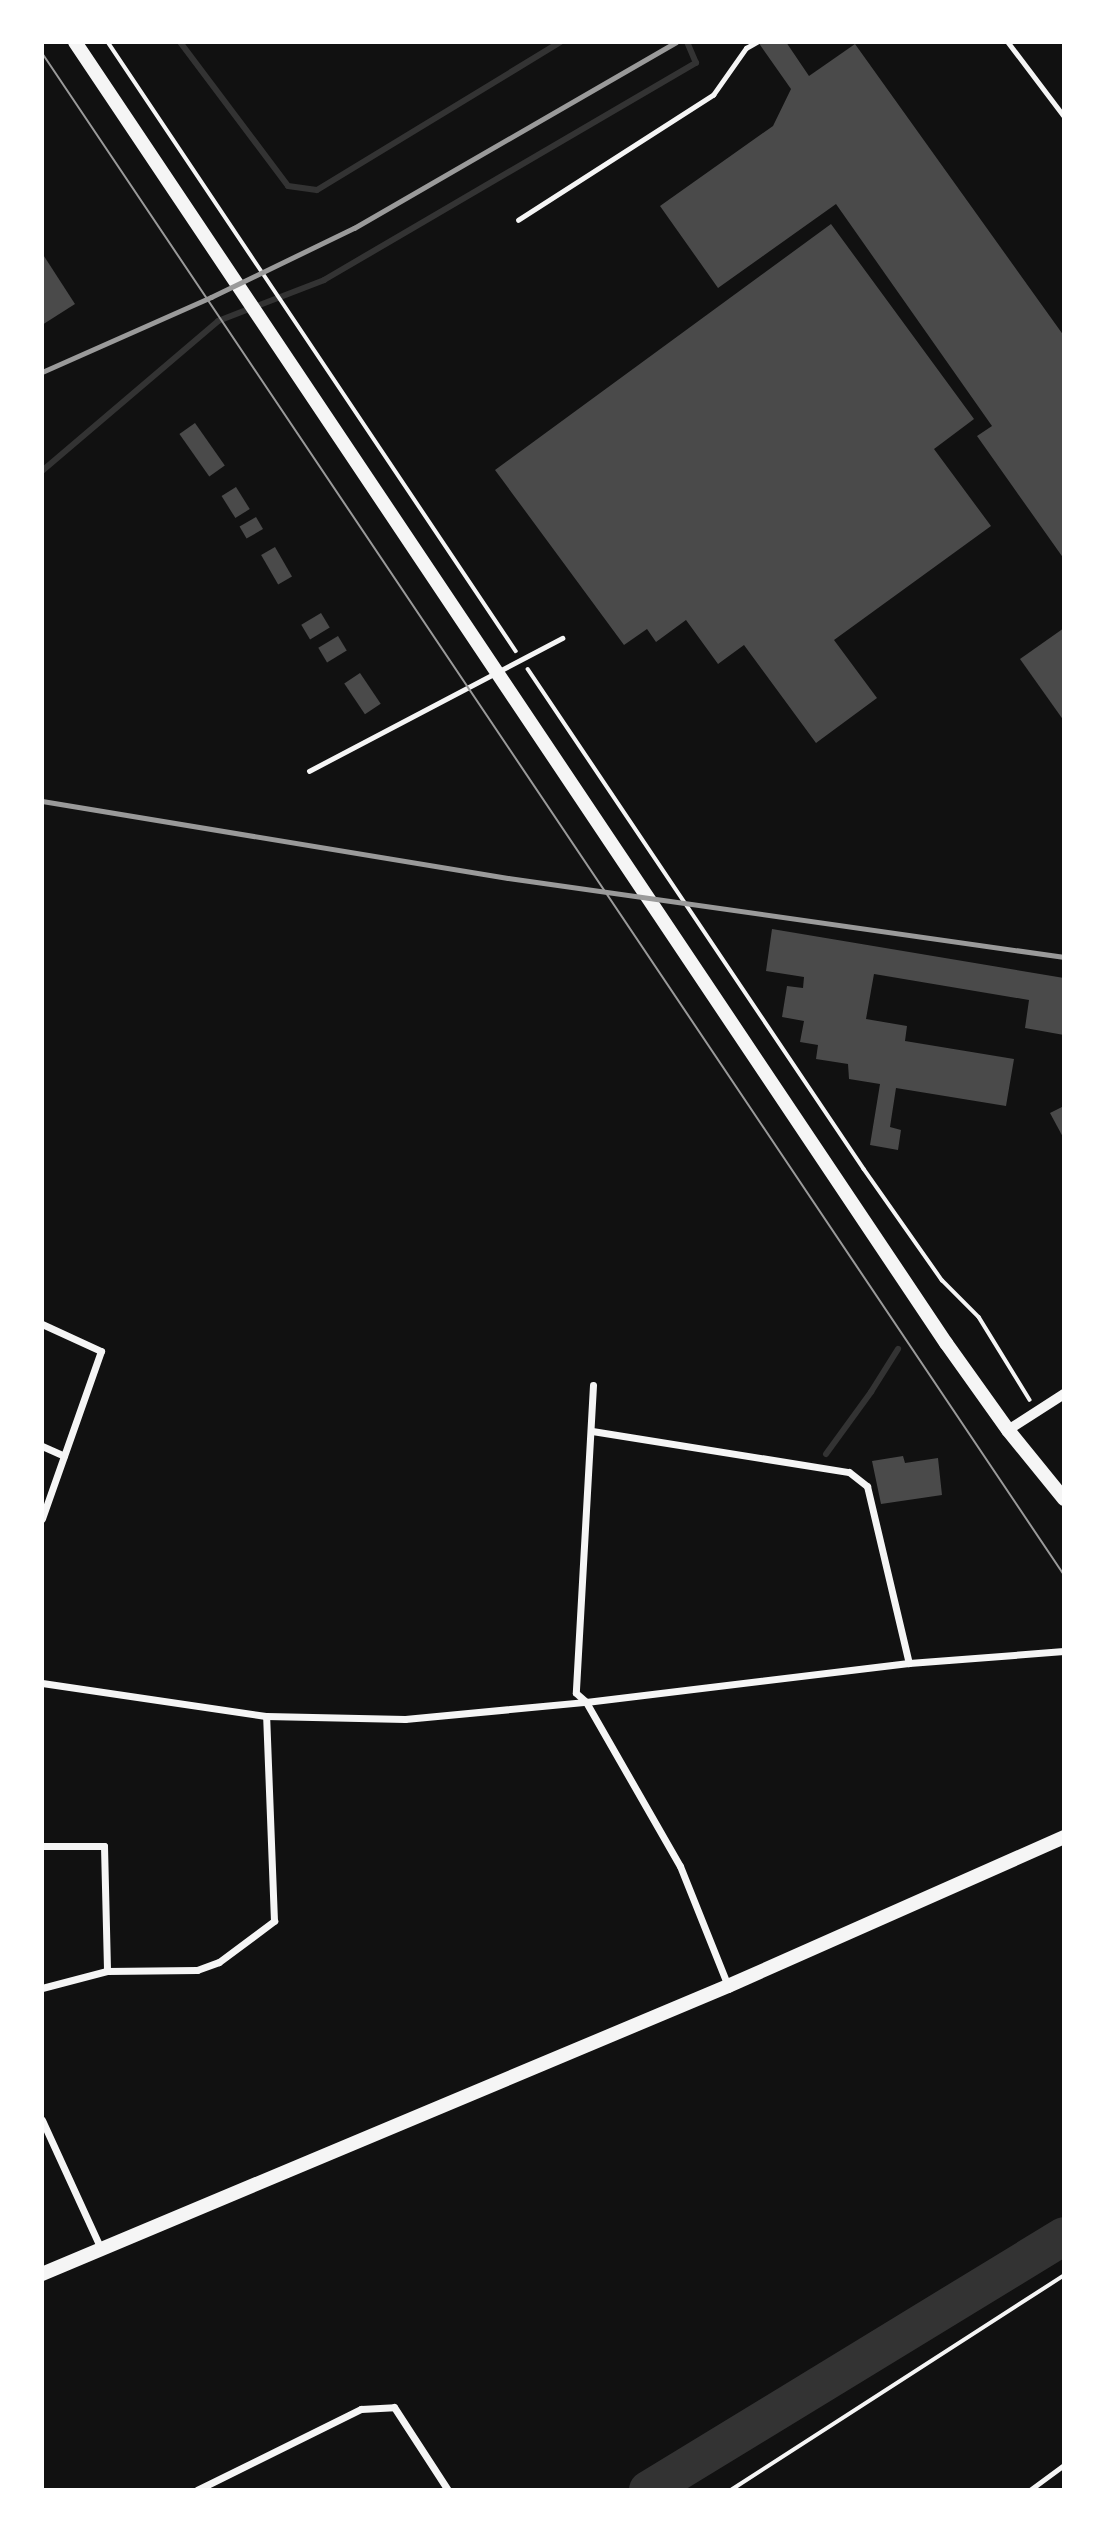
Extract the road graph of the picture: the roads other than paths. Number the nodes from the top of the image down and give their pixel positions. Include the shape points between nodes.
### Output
1 (75, 42) edge
2 (757, 42) edge
3 (1008, 42) edge
4 (1064, 116) edge
5 (518, 220) dead end
6 (562, 638) dead end
7 (309, 771) dead end
8 (42, 1324) edge
9 (593, 1385) dead end
10 (1064, 1394) edge
11 (1008, 1430) junction
12 (592, 1431) junction
13 (42, 1447) edge
14 (64, 1456) junction
15 (1064, 1499) edge
16 (42, 1519) edge
17 (1064, 1651) edge
18 (909, 1663) junction
19 (42, 1683) edge
20 (586, 1702) junction
21 (266, 1716) junction
22 (1064, 1837) edge
23 (42, 1846) edge
24 (107, 1971) junction
25 (728, 1986) junction
26 (42, 1988) edge
27 (42, 2120) edge
28 (102, 2249) junction
29 (42, 2274) edge
30 (1064, 2465) edge
31 (197, 2490) edge
32 (448, 2490) edge
33 (1030, 2490) edge

1 - 11 main road
2 - 5 lane via 746,48 713,94
3 - 4 lane
6 - 7 lane
8 - 14 street via 100,1352
9 - 12 street
10 - 11 street
11 - 15 main road
12 - 18 street via 849,1472 867,1486
12 - 20 street via 576,1693
13 - 14 street
14 - 16 street
17 - 18 street
18 - 20 street
19 - 21 street
20 - 21 street via 405,1719
20 - 25 street via 680,1866
21 - 24 street via 274,1921 219,1962 197,1970
22 - 25 main road
23 - 24 street via 104,1846
24 - 26 street
25 - 28 main road
27 - 28 street
28 - 29 main road
30 - 33 lane
31 - 32 street via 361,2409 394,2407

